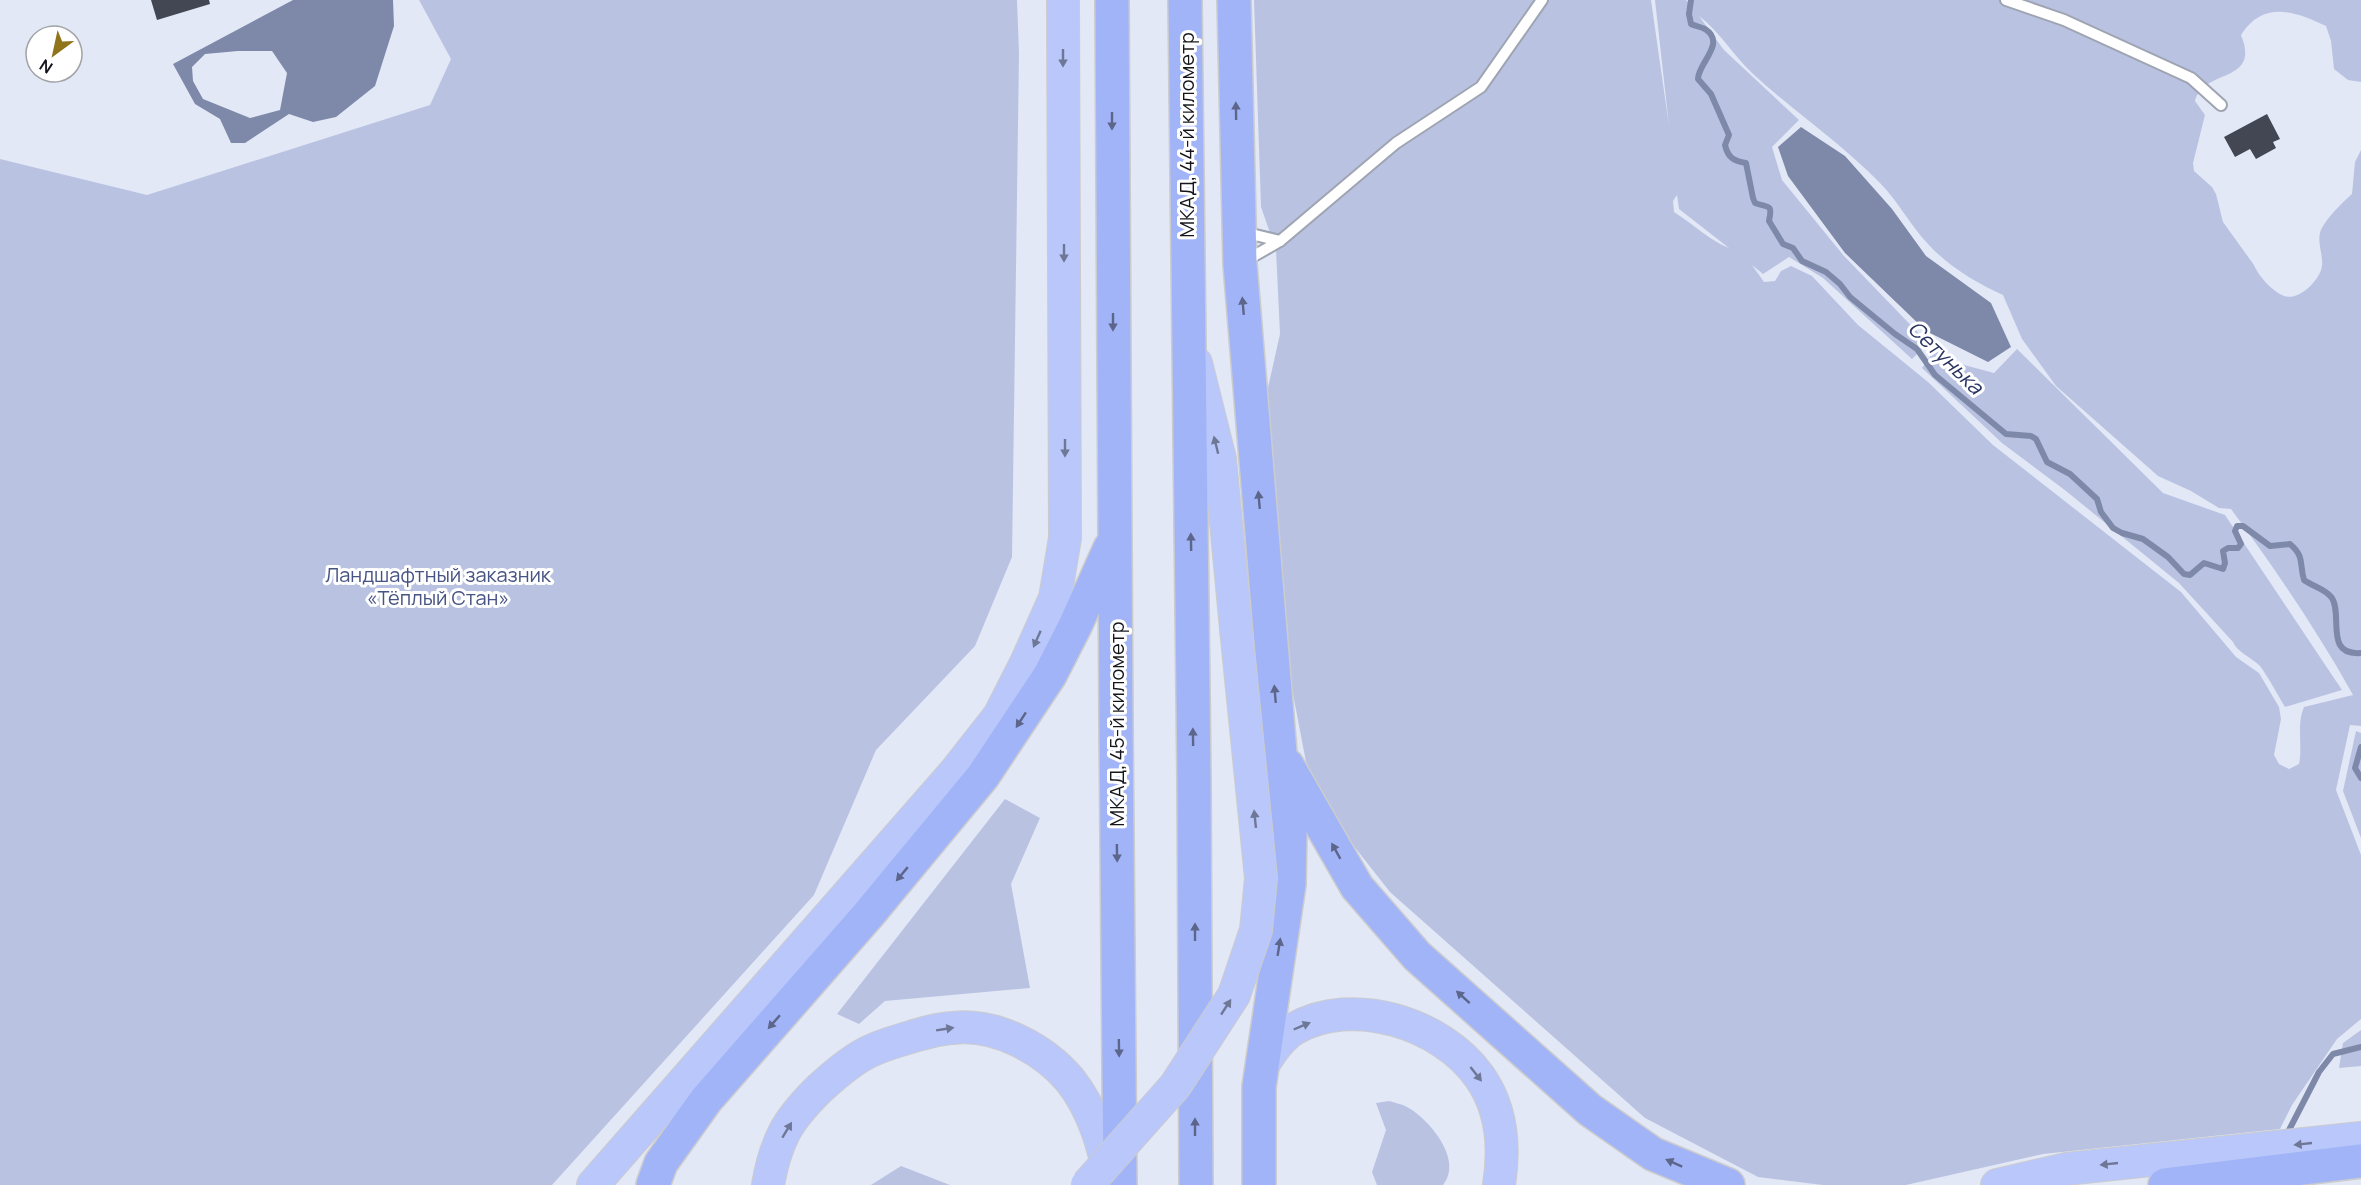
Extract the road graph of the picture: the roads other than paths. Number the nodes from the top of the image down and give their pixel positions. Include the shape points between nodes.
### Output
1 (1063, 0) edge
2 (1112, 0) edge
3 (1185, 0) edge
4 (1234, 0) edge
5 (1542, 0) edge
6 (2006, 0) edge
7 (2221, 105) dead end
8 (1238, 231) junction
9 (1280, 241) junction
10 (1240, 264) junction
11 (1188, 329) junction
12 (1114, 538) junction
13 (1280, 753) junction
14 (1262, 1067) junction
15 (2361, 1138) edge
16 (2361, 1161) edge
17 (2024, 1181) edge
18 (593, 1185) edge
19 (653, 1185) edge
20 (768, 1185) edge
21 (1087, 1185) edge
22 (1112, 1185) edge
23 (1120, 1185) edge
24 (1196, 1185) edge
25 (1259, 1185) edge
26 (1499, 1185) edge
27 (1728, 1185) edge
28 (1997, 1185) edge
29 (2165, 1185) edge

1 -> 18 main road via 1065,538 1055,597 999,716 955,772
2 -> 12 highway, МКАД, 45-й километр
3 - 11 highway, МКАД, 44-й километр
8 -> 4 highway
5 - 9 lane via 1481,87 1395,143
6 - 7 lane via 2064,20 2191,78
8 - 9 lane
8 - 10 highway
9 - 10 lane
13 -> 10 highway
21 -> 11 main road, bridge via 1175,1086 1234,995 1256,930 1261,879 1220,459
24 -> 11 highway
12 -> 19 highway via 1050,675 983,776 706,1100 661,1163
12 -> 23 highway, МКАД, 45-й километр
14 -> 13 highway via 1289,884 1290,832
27 -> 13 highway via 1653,1154 1590,1110 1417,956 1357,887
14 - 25 highway via 1258,1087
14 -> 26 main road via 1293,1029 1322,1018 1392,1018 1424,1029 1454,1049 1478,1075 1493,1103 1502,1131
15 -> 17 main road via 2066,1169
16 - 29 highway
17 - 28 main road
20 -> 22 main road via 784,1132 805,1103 832,1077 861,1055 926,1032 955,1027 1017,1040 1068,1078 1088,1105

